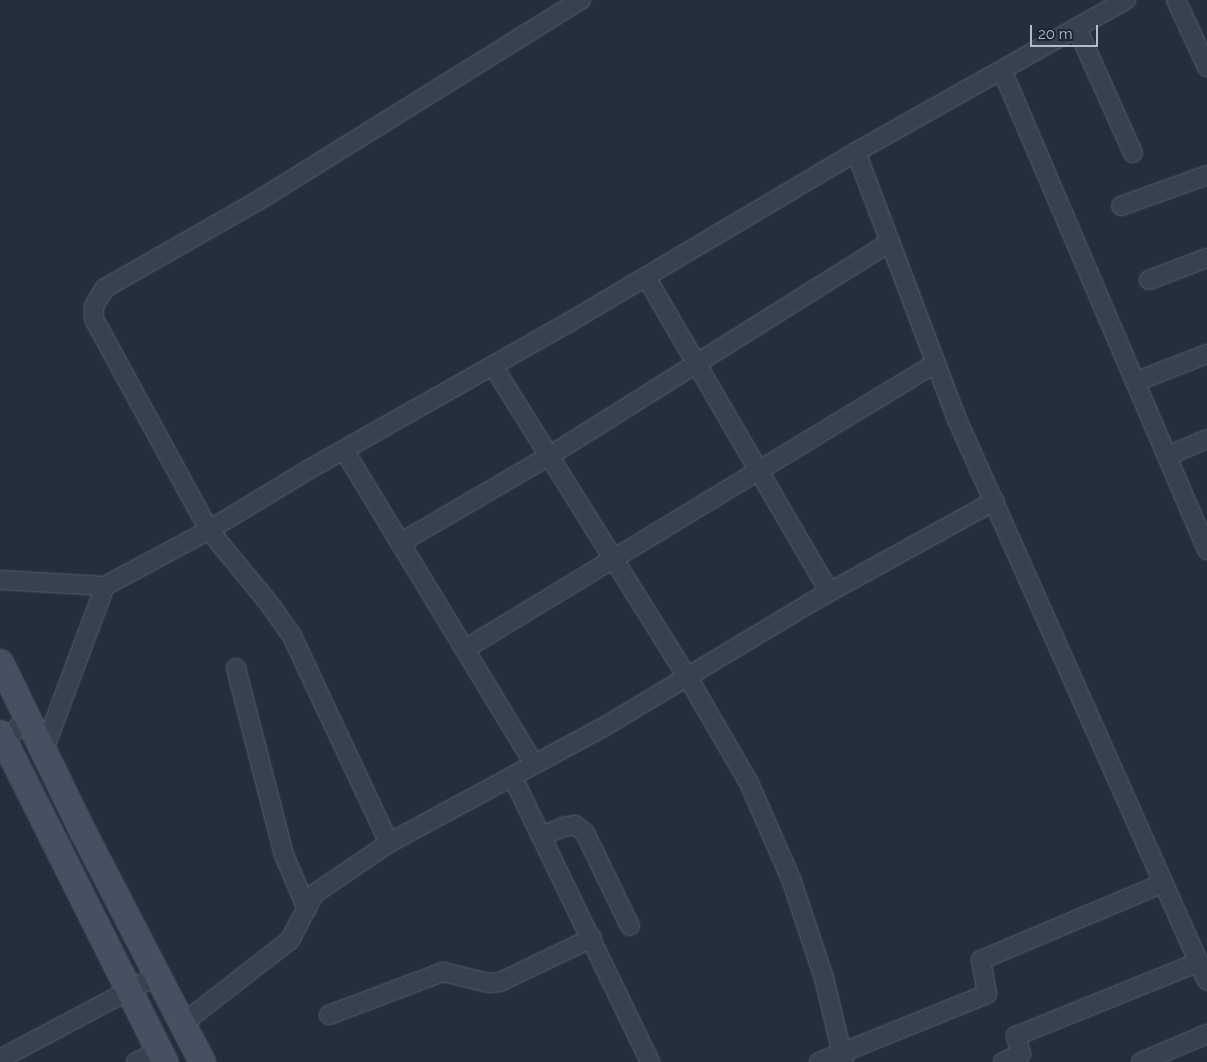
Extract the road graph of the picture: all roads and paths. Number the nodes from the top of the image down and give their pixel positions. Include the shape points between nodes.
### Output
1 (581, 0) edge
2 (1126, 0) edge
3 (1176, 0) edge
4 (1077, 28) junction
5 (1207, 67) edge
6 (1002, 70) junction
7 (856, 152) junction
8 (1133, 153) dead end
9 (1207, 175) edge
10 (1121, 206) dead end
11 (890, 242) junction
12 (1207, 258) edge
13 (646, 278) junction
14 (1149, 280) dead end
15 (1207, 354) edge
16 (936, 363) junction
17 (696, 364) junction
18 (493, 366) junction
19 (1135, 382) junction
20 (1207, 439) edge
21 (344, 450) junction
22 (548, 456) junction
23 (1167, 456) junction
24 (758, 470) junction
25 (994, 502) junction
26 (209, 530) junction
27 (400, 543) junction
28 (1207, 550) edge
29 (613, 560) junction
30 (0, 580) edge
31 (105, 586) junction
32 (829, 592) junction
33 (465, 649) junction
34 (0, 662) edge
35 (236, 668) dead end
36 (687, 676) junction
37 (26, 718) junction
38 (2, 740) edge
39 (43, 752) junction
40 (534, 764) junction
41 (512, 776) junction
42 (542, 836) junction
43 (389, 843) junction
44 (1163, 883) junction
45 (306, 909) junction
46 (630, 926) dead end
47 (592, 938) junction
48 (1198, 962) junction
49 (156, 976) junction
50 (1207, 981) edge
51 (128, 991) junction
52 (329, 1015) dead end
53 (182, 1024) junction
54 (1207, 1034) edge
55 (162, 1057) edge
56 (843, 1058) edge
57 (0, 1059) edge
58 (1014, 1060) edge
59 (136, 1062) edge
60 (202, 1062) edge
61 (650, 1062) edge
62 (819, 1062) edge
63 (1141, 1062) edge

1 - 26 street via 256,202 105,288 94,306 94,319
2 - 4 street
3 - 5 street
4 - 6 street
4 - 8 street
6 - 7 street
6 - 19 street
7 - 11 street
7 - 13 street
9 - 10 street
11 - 16 street
11 - 17 street
12 - 14 street
13 - 17 street
13 - 18 street
15 - 19 street
16 - 24 street
16 - 25 street via 956,418
17 - 22 street
17 - 24 street
18 - 21 street
18 - 22 street
19 - 23 street
20 - 23 street
21 - 26 street
21 - 27 street
22 - 27 street
22 - 29 street
23 - 28 street
24 - 29 street
24 - 32 street
25 - 32 street
25 - 44 street
26 - 31 street
26 - 43 street via 292,636
27 - 33 street
29 - 33 street
29 - 36 street
30 - 31 street
31 - 39 street
32 - 36 street
33 - 40 street
34 - 37 street
35 - 45 street via 277,831 290,874
36 - 40 street via 607,725
36 - 56 street via 749,783 791,880 824,978
37 - 38 street
37 - 39 street
38 - 51 street
39 - 49 street
40 - 41 street
41 - 42 street
41 - 43 street
42 - 46 street via 575,825 585,833
42 - 47 street
43 - 45 street via 314,894
44 - 48 street
44 - 56 street via 981,960 987,994
45 - 53 street via 290,940
47 - 52 street via 500,982 489,983 443,972
47 - 61 street
48 - 50 street
48 - 58 street via 1016,1036 1021,1054
49 - 51 street
49 - 53 street
51 - 55 street
51 - 57 street
53 - 60 street
54 - 63 street
55 - 59 street
56 - 62 street

